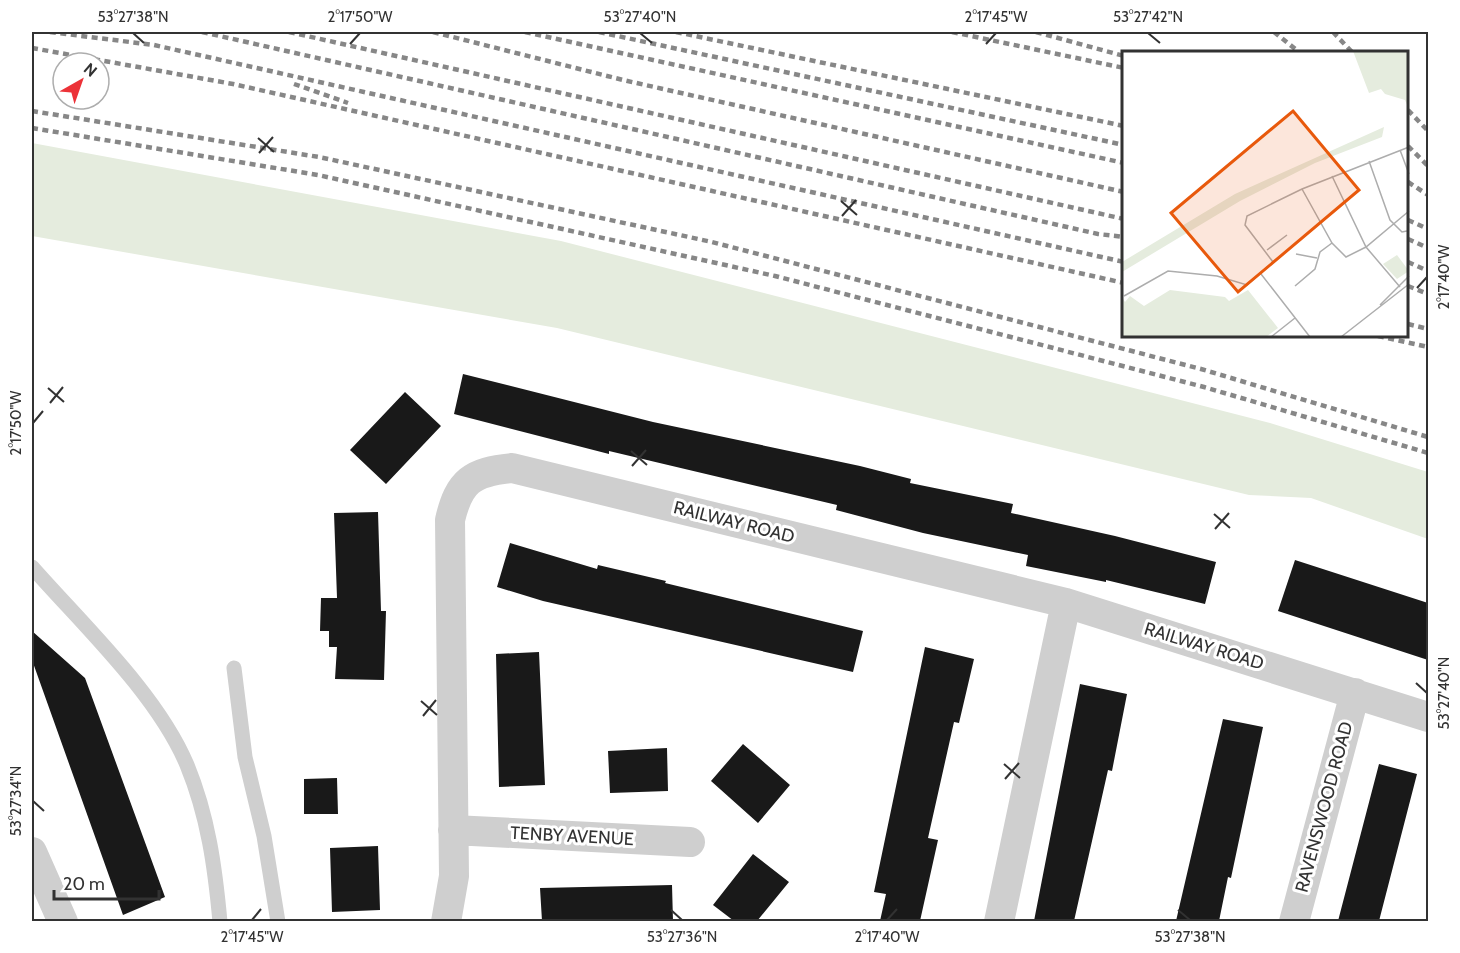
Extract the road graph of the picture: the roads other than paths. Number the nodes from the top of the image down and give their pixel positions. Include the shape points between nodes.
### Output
1 (32, 567) edge
2 (1066, 603) junction
3 (234, 668) dead end
4 (1355, 693) junction
5 (1428, 717) edge
6 (453, 830) junction
7 (690, 842) dead end
8 (32, 852) edge
9 (63, 921) edge
10 (220, 921) edge
11 (278, 921) edge
12 (446, 921) edge
13 (999, 921) edge
14 (1294, 921) edge

1 - 10 lane via 140,691 162,720 186,764 207,825
2 - 4 street, RAILWAY ROAD
2 - 6 street, RAILWAY ROAD via 512,468 490,470 472,478 455,496 450,520
2 - 13 street
3 - 11 lane via 245,758 264,836
4 - 5 street, RAILWAY ROAD
4 - 14 street, RAVENSWOOD ROAD
6 - 7 street, TENBY AVENUE
6 - 12 street, RAILWAY ROAD via 454,876
8 - 9 street

